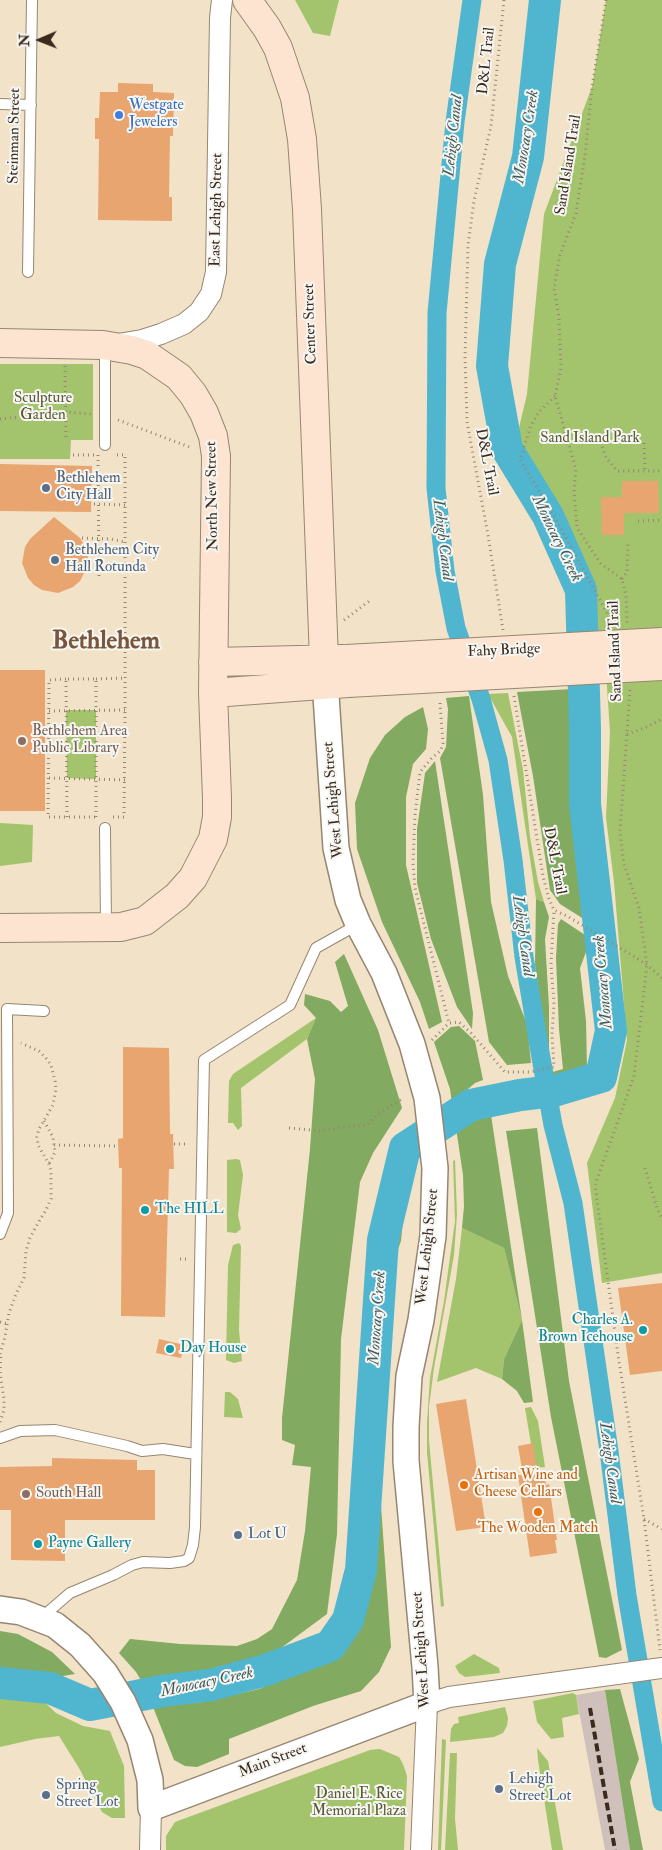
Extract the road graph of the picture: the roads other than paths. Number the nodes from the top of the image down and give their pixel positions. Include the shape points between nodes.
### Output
1 (32, 0) edge
2 (222, 0) edge
3 (247, 0) edge
4 (0, 104) edge
5 (31, 105) junction
6 (28, 272) dead end
7 (0, 343) edge
8 (103, 345) junction
9 (105, 445) dead end
10 (662, 642) edge
11 (213, 662) junction
12 (662, 666) edge
13 (336, 672) junction
14 (213, 693) junction
15 (105, 828) dead end
16 (358, 924) junction
17 (106, 927) junction
18 (0, 928) edge
19 (44, 1011) dead end
20 (4, 1166) edge
21 (0, 1234) edge
22 (0, 1438) edge
23 (195, 1454) junction
24 (0, 1609) edge
25 (40, 1618) junction
26 (660, 1663) edge
27 (427, 1704) junction
28 (151, 1808) junction
29 (150, 1850) edge
30 (421, 1850) edge

1 - 5 lane, Steinman Street
2 - 8 street, East Lehigh Street via 216,272 211,294 200,312 184,324 142,340
3 - 13 main road, Center Street via 278,48 295,98 302,139
4 - 5 lane
5 - 6 lane, Steinman Street
7 - 8 main road, North New Street
8 - 9 lane
8 - 11 main road, North New Street via 147,355 179,377 204,413 213,436 216,456
10 - 13 main road, Fahy Bridge, bridge
11 - 13 main road
11 - 14 main road, North New Street
12 - 13 main road, Fahy Bridge, bridge
13 - 14 main road
13 - 16 street, West Lehigh Street via 336,848 348,900
14 - 17 main road, North New Street via 217,817 210,846 193,878 177,896 145,921
15 - 17 lane
16 - 23 lane via 316,948 290,1005 204,1060
16 - 27 street, West Lehigh Street via 384,973 416,1056 427,1098 435,1168 432,1236 421,1320 409,1376 406,1427 406,1461
17 - 18 main road, North New Street
19 - 20 lane via 7,1009
20 - 21 lane via 8,1213
22 - 23 lane via 20,1431 55,1430 142,1451 163,1449
23 - 25 lane via 195,1527 189,1558 170,1563 132,1565 70,1593
24 - 25 street
25 - 28 street via 55,1625 80,1645 115,1687 136,1729 150,1780
26 - 27 street, Main Street via 608,1675 449,1697
27 - 28 street, Main Street
27 - 30 street, West Lehigh Street
28 - 29 street

